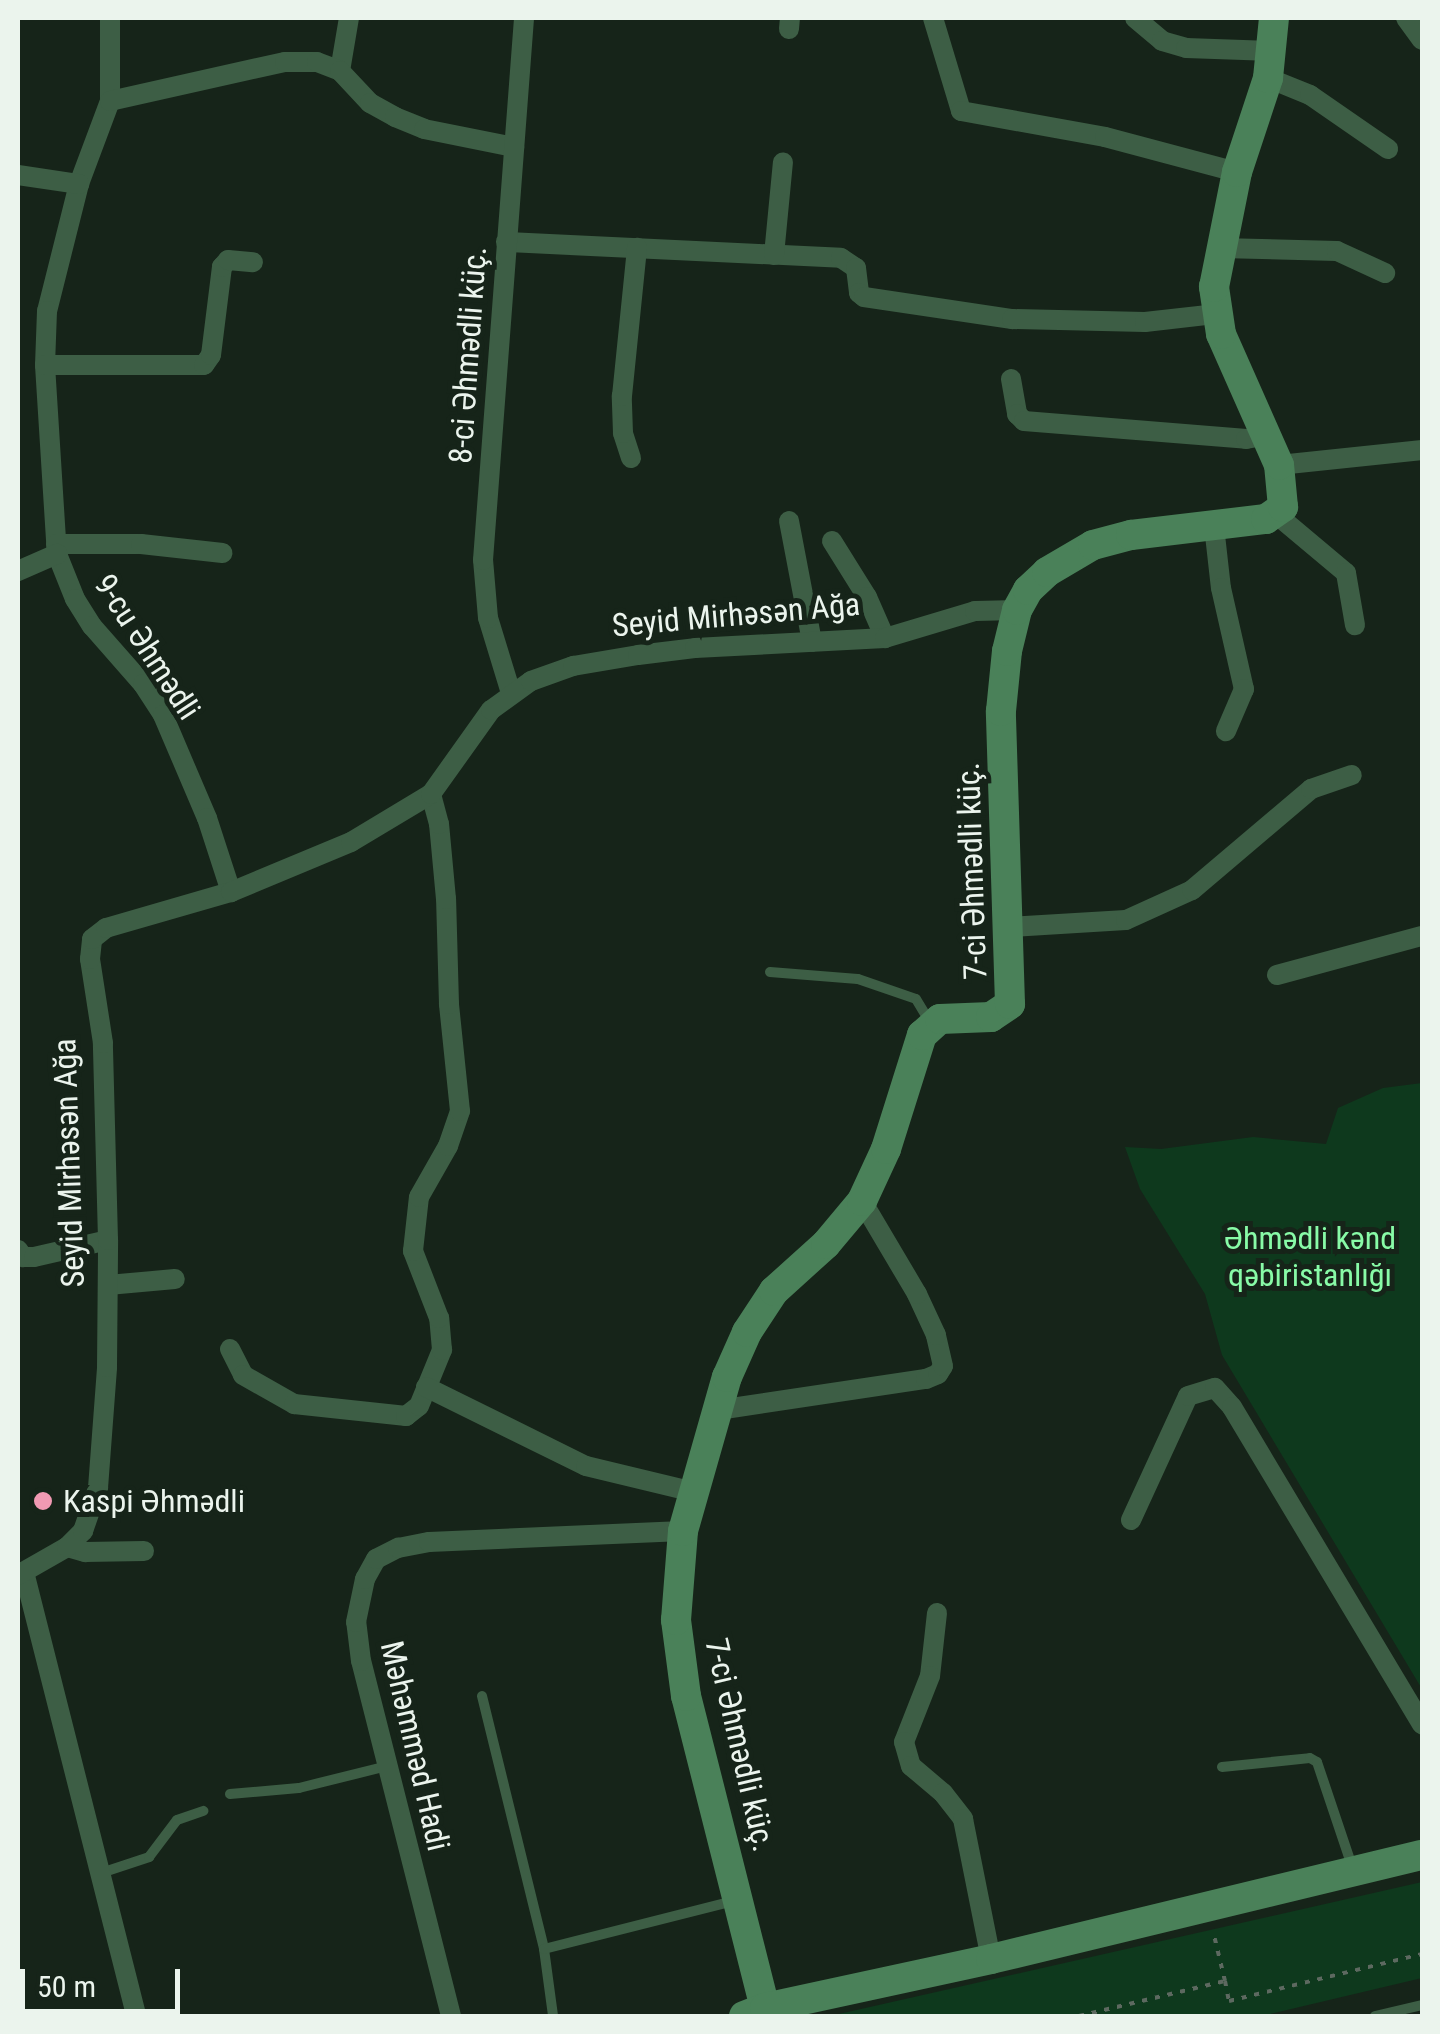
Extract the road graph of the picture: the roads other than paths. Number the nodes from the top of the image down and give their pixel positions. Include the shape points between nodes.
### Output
1 (110, 18) edge
2 (349, 18) edge
3 (524, 18) edge
4 (933, 18) edge
5 (1135, 18) edge
6 (1274, 18) edge
7 (1406, 18) edge
8 (1422, 40) edge
9 (1270, 64) junction
10 (340, 72) junction
11 (110, 101) junction
12 (514, 147) junction
13 (1388, 149) dead end
14 (783, 162) dead end
15 (1238, 172) junction
16 (18, 175) edge
17 (79, 184) junction
18 (506, 242) junction
19 (636, 248) junction
20 (1220, 248) junction
21 (774, 255) junction
22 (253, 262) dead end
23 (1384, 273) dead end
24 (1215, 314) junction
25 (45, 365) junction
26 (1011, 379) dead end
27 (1268, 434) junction
28 (1422, 450) edge
29 (632, 458) dead end
30 (1279, 465) junction
31 (1277, 515) junction
32 (789, 521) dead end
33 (1214, 526) junction
34 (832, 540) dead end
35 (57, 549) junction
36 (223, 553) dead end
37 (18, 571) edge
38 (1017, 610) junction
39 (1355, 624) dead end
40 (885, 638) junction
41 (812, 642) junction
42 (510, 692) junction
43 (1226, 730) dead end
44 (1352, 775) dead end
45 (431, 794) junction
46 (231, 892) junction
47 (1010, 927) junction
48 (1422, 936) edge
49 (770, 972) dead end
50 (1277, 975) dead end
51 (930, 1023) junction
52 (862, 1201) junction
53 (108, 1240) junction
54 (18, 1250) edge
55 (175, 1279) dead end
56 (108, 1285) junction
57 (230, 1349) dead end
58 (426, 1387) junction
59 (718, 1410) junction
60 (694, 1492) junction
61 (1131, 1520) dead end
62 (684, 1532) junction
63 (67, 1547) junction
64 (144, 1551) dead end
65 (21, 1573) edge
66 (937, 1613) dead end
67 (482, 1696) dead end
68 (1422, 1725) edge
69 (387, 1766) junction
70 (1222, 1767) dead end
71 (230, 1794) dead end
72 (204, 1811) dead end
73 (1422, 1855) edge
74 (1354, 1872) junction
75 (100, 1873) junction
76 (740, 1900) junction
77 (544, 1949) junction
78 (991, 1959) junction
79 (1422, 2005) edge
80 (754, 2012) edge
81 (136, 2016) edge
82 (451, 2016) edge
83 (553, 2016) edge
84 (1375, 2016) edge

1 - 11 street, 9-cu Əhmədli
2 - 10 street
3 - 12 street, 8-ci Əhmədli küç.
4 - 15 street via 961,110 1104,136
5 - 9 street via 1162,41
6 - 9 street
7 - 8 street
9 - 13 street
9 - 15 street
10 - 11 street via 317,62 285,62
10 - 12 street via 370,103 424,130
11 - 17 street, 9-cu Əhmədli
12 - 18 street, 8-ci Əhmədli küç.
14 - 21 street
15 - 20 street
16 - 17 street
17 - 25 street, 9-cu Əhmədli via 52,276
18 - 19 street
18 - 42 street, 8-ci Əhmədli küç. via 484,560 488,618
19 - 21 street
19 - 29 street via 622,396
20 - 23 street via 1337,251
20 - 24 street
21 - 24 street via 852,261 864,297 1012,319 1145,322
22 - 25 street via 228,260 222,267 211,355 204,365
24 - 27 street
25 - 35 street, 9-cu Əhmədli
26 - 27 street via 1024,421 1246,439
27 - 30 street
28 - 30 street
30 - 31 street via 1283,507
31 - 33 street
31 - 39 street via 1346,573
32 - 41 street
33 - 38 street via 1093,545 1047,572
33 - 43 street via 1244,689
34 - 40 street
35 - 36 street via 141,544
35 - 37 street
35 - 46 street, 9-cu Əhmədli via 75,600 163,716
38 - 40 street, Seyid Mirhəsən Ağa via 975,611
38 - 47 street, 7-ci Əhmədli küç. via 1001,711
40 - 41 street, Seyid Mirhəsən Ağa
41 - 42 street, Seyid Mirhəsən Ağa via 694,648 590,663
42 - 45 street, Seyid Mirhəsən Ağa via 464,743
44 - 47 street via 1311,789 1192,890 1126,920
45 - 46 street, Seyid Mirhəsən Ağa via 351,842
45 - 58 street via 446,900 460,1111 414,1216 418,1271 443,1336
46 - 53 street, Seyid Mirhəsən Ağa via 106,928 92,939 103,1042
47 - 51 street, 7-ci Əhmədli küç. via 1010,1004 990,1017
48 - 50 street
49 - 51 lane via 858,979 916,999
51 - 52 street, 7-ci Əhmədli küç.
52 - 59 street, 7-ci Əhmədli küç. via 774,1291 747,1332
52 - 59 street via 918,1294 936,1336 943,1366 938,1374
53 - 54 street via 34,1257
53 - 56 street, Seyid Mirhəsən Ağa
55 - 56 street
56 - 63 street, Seyid Mirhəsən Ağa via 98,1488 84,1531
57 - 58 street via 242,1375 294,1404 406,1416 419,1406
58 - 60 street via 586,1466
59 - 60 street, 7-ci Əhmədli küç.
60 - 62 street, 7-ci Əhmədli küç.
61 - 68 street via 1188,1396 1215,1388
62 - 69 street, Məhəmməd Hadi via 429,1542 376,1560 356,1622
62 - 76 street, 7-ci Əhmədli küç. via 676,1620 686,1696
63 - 64 street
63 - 65 street, Seyid Mirhəsən Ağa
65 - 75 street, Seyid Mirhəsən Ağa
66 - 78 street via 930,1676 904,1742 910,1766 942,1792 962,1820
67 - 77 lane
69 - 71 lane via 299,1788
69 - 82 street, Məhəmməd Hadi
70 - 74 lane via 1317,1762
72 - 75 lane via 178,1820 149,1856
73 - 74 street
74 - 78 street
75 - 81 street, Seyid Mirhəsən Ağa
76 - 77 lane
76 - 80 street, 7-ci Əhmədli küç.
77 - 83 lane
78 - 80 street
79 - 84 lane

